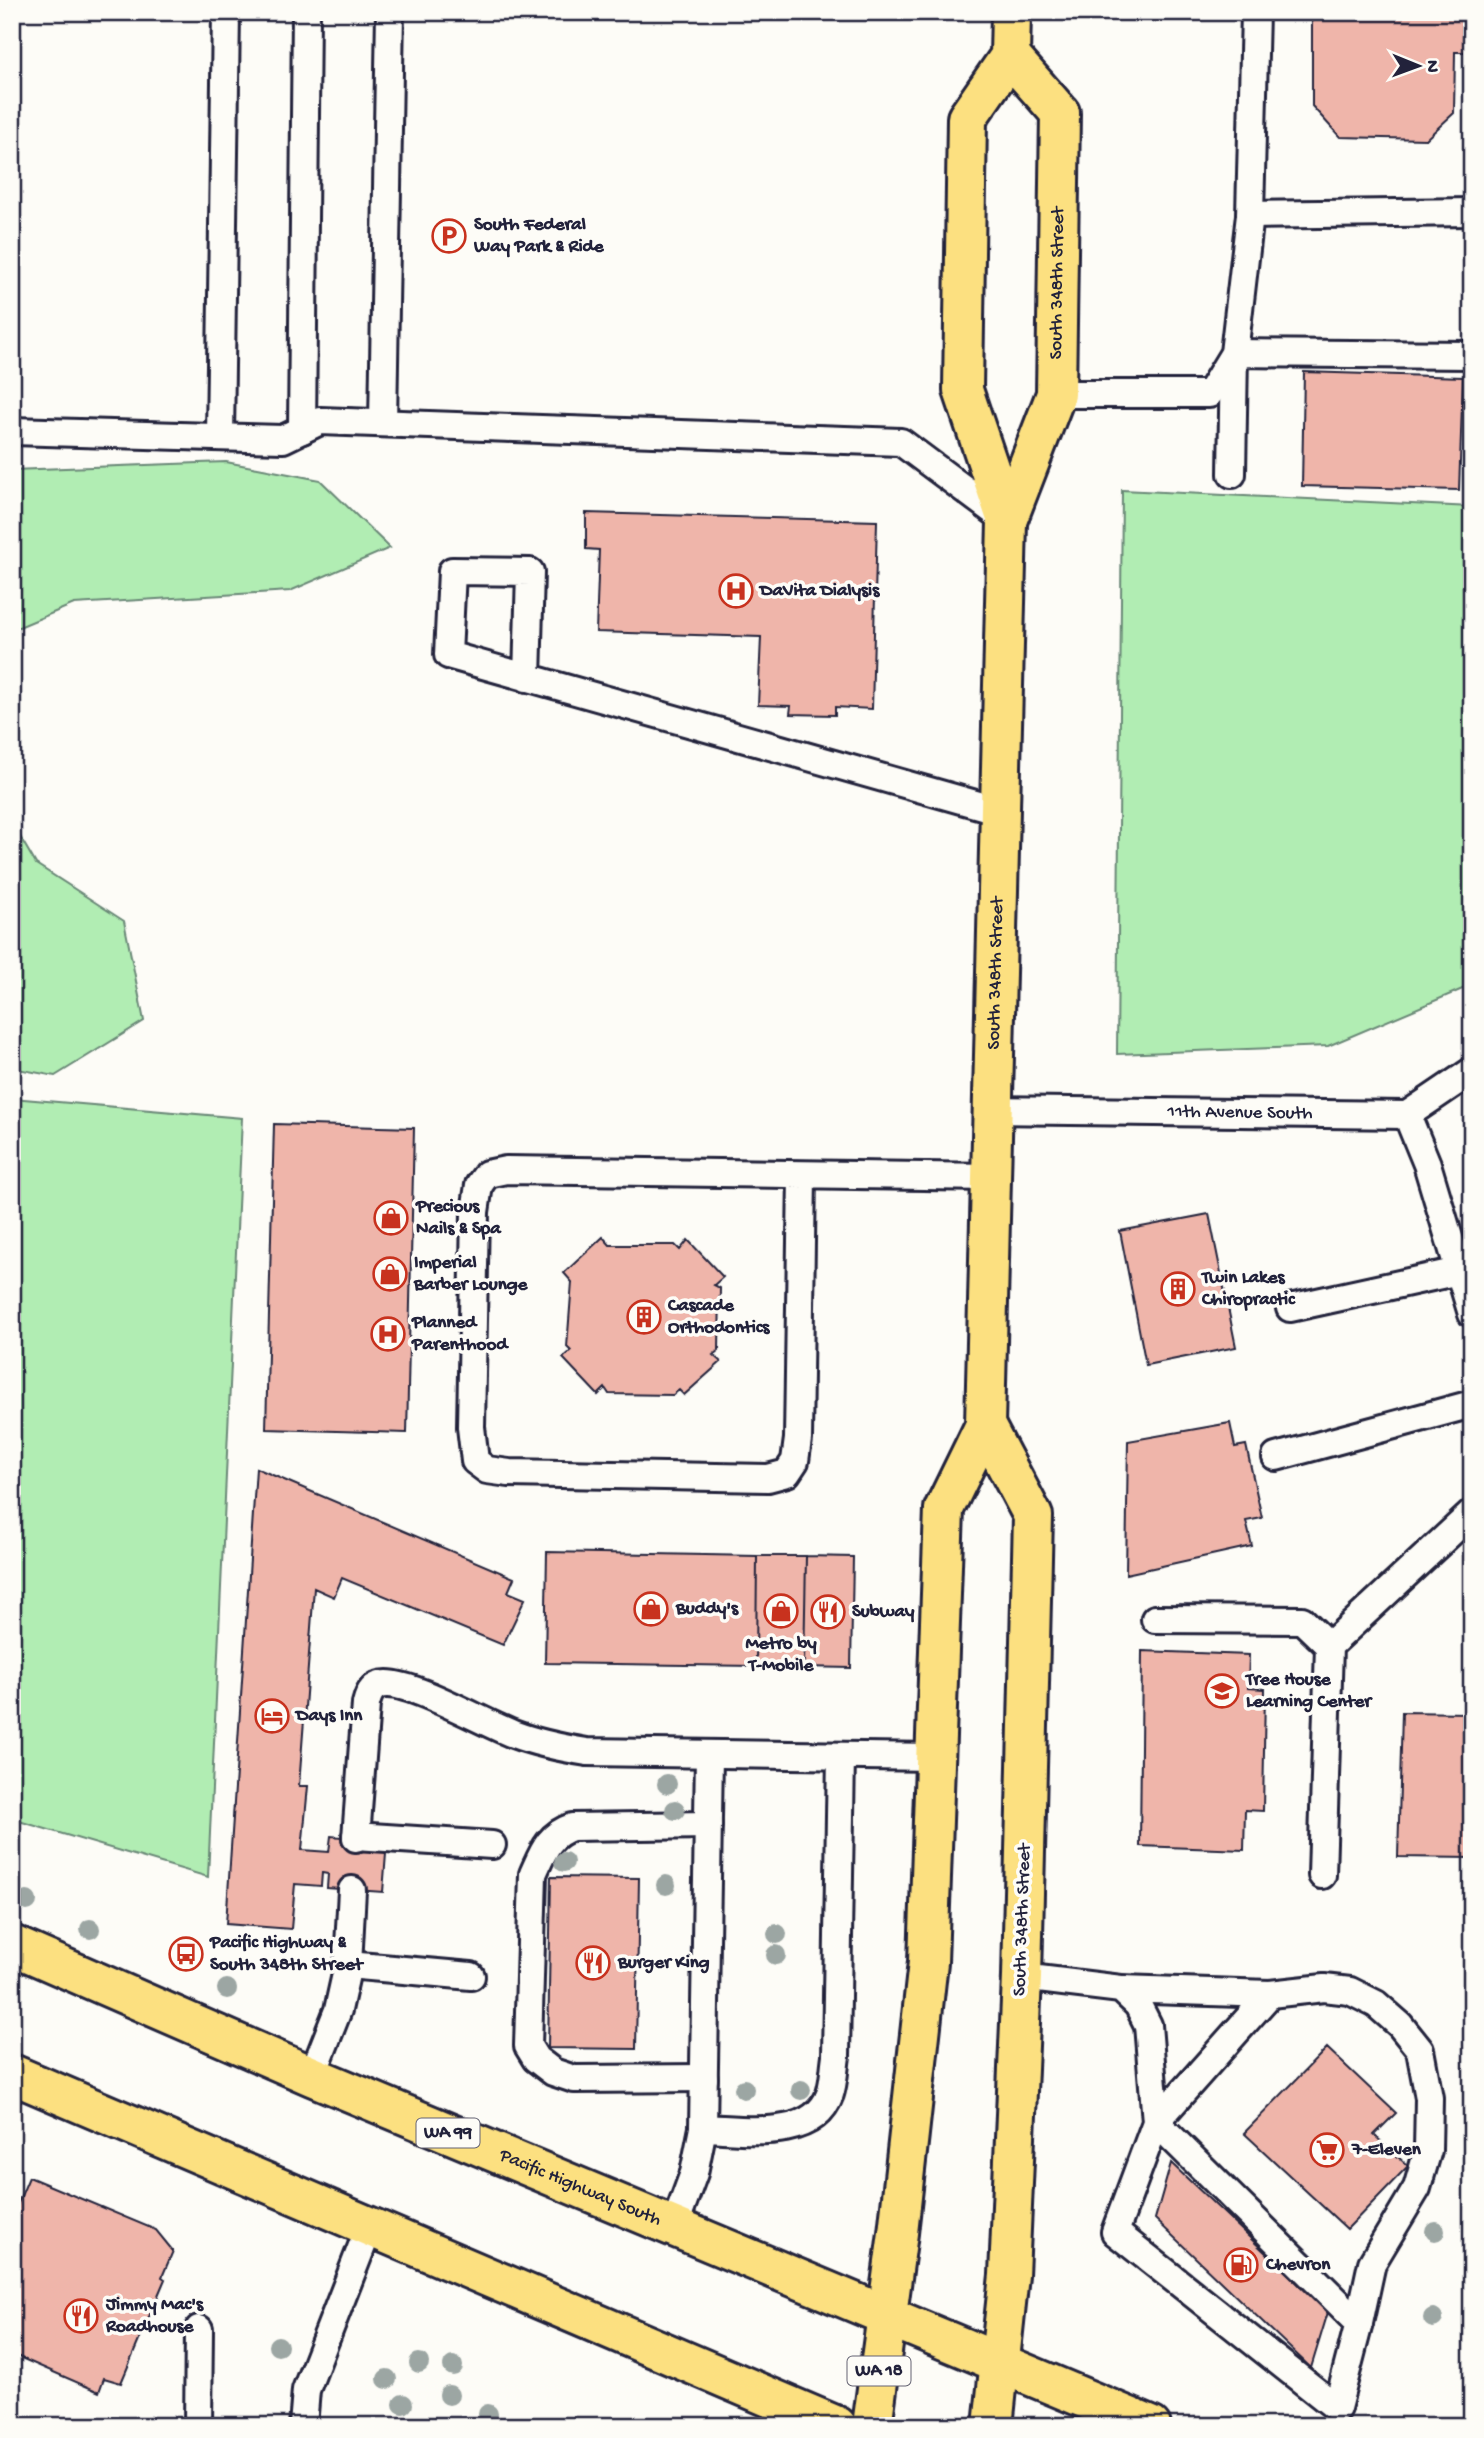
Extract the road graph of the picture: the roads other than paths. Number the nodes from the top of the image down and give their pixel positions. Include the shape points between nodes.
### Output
1 (226, 12) edge
2 (306, 12) edge
3 (390, 12) edge
4 (1011, 12) edge
5 (1255, 12) edge
6 (1010, 56) junction
7 (1472, 212) edge
8 (1250, 215) junction
9 (1234, 353) junction
10 (1472, 355) edge
11 (1056, 394) junction
12 (383, 423) junction
13 (302, 430) junction
14 (12, 431) edge
15 (220, 437) junction
16 (1232, 474) dead end
17 (1007, 522) junction
18 (527, 678) junction
19 (1000, 811) junction
20 (1472, 1071) edge
21 (993, 1110) junction
22 (1407, 1115) junction
23 (802, 1175) junction
24 (991, 1177) junction
25 (1459, 1271) junction
26 (1290, 1308) dead end
27 (1472, 1314) edge
28 (1472, 1404) edge
29 (985, 1425) junction
30 (1276, 1457) dead end
31 (1469, 1522) edge
32 (1155, 1619) dead end
33 (1329, 1646) junction
34 (709, 1755) junction
35 (841, 1756) junction
36 (936, 1757) junction
37 (708, 1825) junction
38 (492, 1845) dead end
39 (1322, 1875) dead end
40 (352, 1890) dead end
41 (12, 1945) edge
42 (348, 1965) junction
43 (471, 1976) dead end
44 (1022, 1977) junction
45 (1121, 1989) junction
46 (1270, 1994) junction
47 (12, 2074) edge
48 (312, 2076) junction
49 (704, 2078) junction
50 (1156, 2122) junction
51 (703, 2128) junction
52 (674, 2227) junction
53 (369, 2228) junction
54 (886, 2316) junction
55 (1359, 2323) junction
56 (199, 2329) dead end
57 (1000, 2364) junction
58 (198, 2426) edge
59 (303, 2426) edge
60 (837, 2426) edge
61 (873, 2426) edge
62 (993, 2426) edge
63 (1151, 2426) edge

1 - 15 lane
2 - 13 lane
3 - 12 lane
4 - 6 main road
5 - 8 lane
6 - 11 main road, South 348th Street via 1060,113
6 - 17 main road, South 348th Street via 967,118 963,390
7 - 8 lane
8 - 9 lane
9 - 10 lane
9 - 11 lane via 1209,394
9 - 16 lane
11 - 17 main road, South 348th Street
12 - 13 lane via 320,422
12 - 17 lane via 901,442
13 - 15 lane via 283,439
14 - 15 lane
17 - 19 main road, South 348th Street
18 - 18 lane via 448,655 452,571 530,572
18 - 19 lane
19 - 21 main road, South 348th Street
20 - 22 lane
21 - 22 lane, 11th Avenue South
21 - 24 main road, South 348th Street
22 - 25 lane
23 - 23 lane via 506,1170 484,1176 475,1212 471,1427 475,1461 487,1470 509,1473 768,1478 787,1473 795,1461 797,1439
23 - 24 lane
24 - 29 main road, South 348th Street
25 - 26 lane
25 - 27 lane
28 - 30 lane
29 - 36 main road, South 348th Street via 944,1509
29 - 44 main road, South 348th Street via 1034,1516
31 - 33 lane
32 - 33 lane via 1302,1620
33 - 39 lane
34 - 35 lane
34 - 37 lane
34 - 38 lane via 587,1752 550,1745 514,1735 416,1691 376,1686 366,1704 356,1837
35 - 36 lane
35 - 51 lane via 836,2056 830,2093 819,2112 795,2127
36 - 54 main road, South 348th Street via 928,1962
37 - 49 lane
37 - 49 lane via 572,1827 557,1832 533,1874 528,2046 553,2072 574,2079
40 - 42 lane
41 - 48 main road, Pacific Highway South / WA 99
42 - 43 lane
42 - 48 lane via 338,2010
44 - 45 lane
44 - 57 main road, South 348th Street via 1009,2275
45 - 46 lane
45 - 50 lane via 1138,2005 1148,2025
46 - 50 lane
46 - 55 lane via 1324,1988 1350,1991 1376,2004 1420,2050 1429,2098 1428,2151 1417,2188 1372,2263
47 - 53 main road
48 - 52 main road, Pacific Highway South / WA 99
49 - 51 lane
50 - 55 lane
50 - 55 lane via 1115,2232 1337,2408
51 - 52 lane via 694,2173
52 - 54 main road, Pacific Highway South / WA 99
53 - 59 lane via 306,2390
53 - 60 main road
54 - 57 main road, Pacific Highway South
54 - 61 main road, South 348th Street / WA 18
56 - 58 lane
57 - 62 main road, South 348th Street
57 - 63 main road, Pacific Highway South

